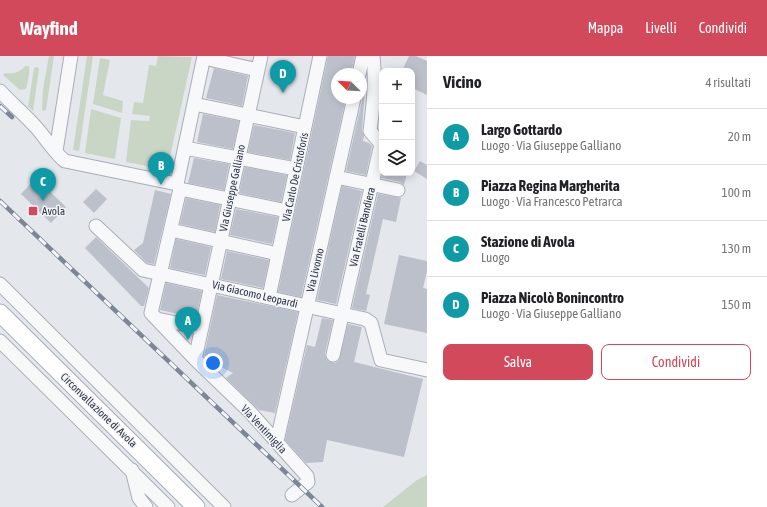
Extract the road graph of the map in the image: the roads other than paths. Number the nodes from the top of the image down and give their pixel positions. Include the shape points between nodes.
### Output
1 (71, 56) edge
2 (261, 56) edge
3 (320, 56) edge
4 (363, 56) edge
5 (373, 56) edge
6 (208, 58) edge
7 (360, 68) edge
8 (258, 70) junction
9 (0, 91) edge
10 (353, 104) edge
11 (199, 105) junction
12 (248, 115) junction
13 (305, 127) junction
14 (190, 149) junction
15 (56, 151) junction
16 (239, 158) junction
17 (296, 169) junction
18 (336, 177) junction
19 (372, 185) junction
20 (181, 188) junction
21 (398, 190) dead end
22 (230, 199) junction
23 (287, 211) junction
24 (96, 226) dead end
25 (174, 230) junction
26 (221, 241) junction
27 (278, 254) junction
28 (164, 274) junction
29 (0, 284) edge
30 (211, 285) junction
31 (269, 298) junction
32 (307, 306) junction
33 (0, 313) edge
34 (342, 314) junction
35 (157, 318) junction
36 (203, 324) junction
37 (0, 340) edge
38 (333, 354) dead end
39 (198, 362) junction
40 (427, 370) edge
41 (277, 442) junction
42 (132, 470) junction
43 (292, 495) dead end
44 (146, 507) edge
45 (168, 507) edge
46 (196, 507) edge
47 (224, 507) edge

1 - 15 street
2 - 8 street, Via Giuseppe Galliano
3 - 13 street, Via Carlo De Cristoforis
4 - 7 street
5 - 19 street, Via Fratelli Bandiera via 374,102 370,131 381,144
6 - 8 street
6 - 11 street
8 - 12 street, Via Giuseppe Galliano
9 - 15 street
10 - 18 street, Via Livorno
11 - 12 street
11 - 14 street
12 - 13 street
12 - 16 street, Via Giuseppe Galliano
13 - 17 street, Via Carlo De Cristoforis
14 - 16 street
14 - 20 street
15 - 20 street via 65,161
16 - 17 street
16 - 22 street, Via Giuseppe Galliano
17 - 23 street, Via Carlo De Cristoforis
18 - 19 street
18 - 32 street, Via Livorno
19 - 21 street
19 - 34 street, Via Fratelli Bandiera
20 - 22 street
20 - 25 street
22 - 23 street
22 - 26 street, Via Giuseppe Galliano
23 - 27 street, Via Carlo De Cristoforis
24 - 28 street, Via Giacomo Leopardi via 143,270
25 - 26 street
25 - 28 street
26 - 27 street
26 - 30 street, Via Giuseppe Galliano
27 - 31 street, Via Carlo De Cristoforis
28 - 30 street, Via Giacomo Leopardi
28 - 35 street via 151,312
29 - 47 street
30 - 31 street, Via Giacomo Leopardi
30 - 36 street, Via Giuseppe Galliano
31 - 32 street, Via Giacomo Leopardi
32 - 34 street, Via Giacomo Leopardi
32 - 41 street, Via Livorno
33 - 46 main road, Circonvallazione di Avola
34 - 38 street, Via Fratelli Bandiera
34 - 40 street, Via Giacomo Leopardi via 365,319 371,323 381,360
35 - 36 street
35 - 39 street, Via Ventimiglia
36 - 39 street, Via Giuseppe Galliano
37 - 42 street
39 - 41 street, Via Ventimiglia
41 - 43 street, Via Ventimiglia via 307,476 308,482
42 - 44 street via 139,498
42 - 45 street

